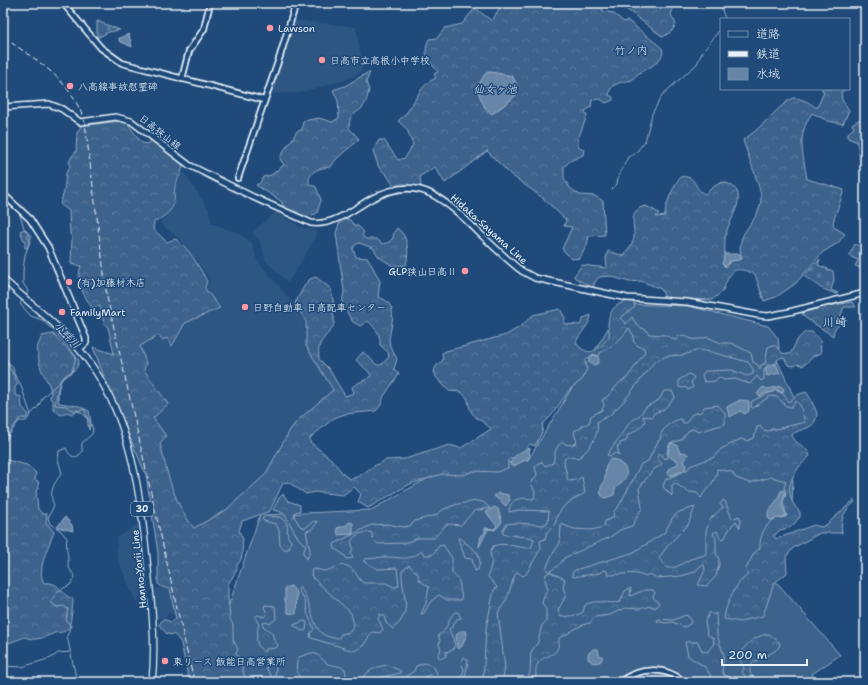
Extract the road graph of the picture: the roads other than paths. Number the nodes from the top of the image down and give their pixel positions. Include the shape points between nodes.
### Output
1 (64, 3) edge
2 (210, 3) edge
3 (296, 3) edge
4 (182, 79) junction
5 (264, 100) junction
6 (3, 107) edge
7 (238, 178) dead end
8 (3, 194) edge
9 (3, 279) edge
10 (865, 293) edge
11 (79, 349) junction
12 (152, 682) edge
13 (620, 682) edge
14 (684, 682) edge

1 - 4 street via 101,48 118,61
2 - 4 street via 204,29 189,51
3 - 5 street
4 - 5 street
5 - 7 street
6 - 10 main road, 日高狭山線 via 44,103 62,109 80,122 108,117 124,118 138,125 189,165 304,222 318,224 334,220 376,196 394,189 424,190 447,202 522,272 535,278 573,287 638,300 687,302 768,316
8 - 11 main road via 30,219 48,247 86,338 86,343
9 - 11 main road, 30
11 - 12 main road, Hanno-Yorii Line / 30 via 112,399 138,481 155,642
13 - 14 street via 635,674 654,670 670,673

